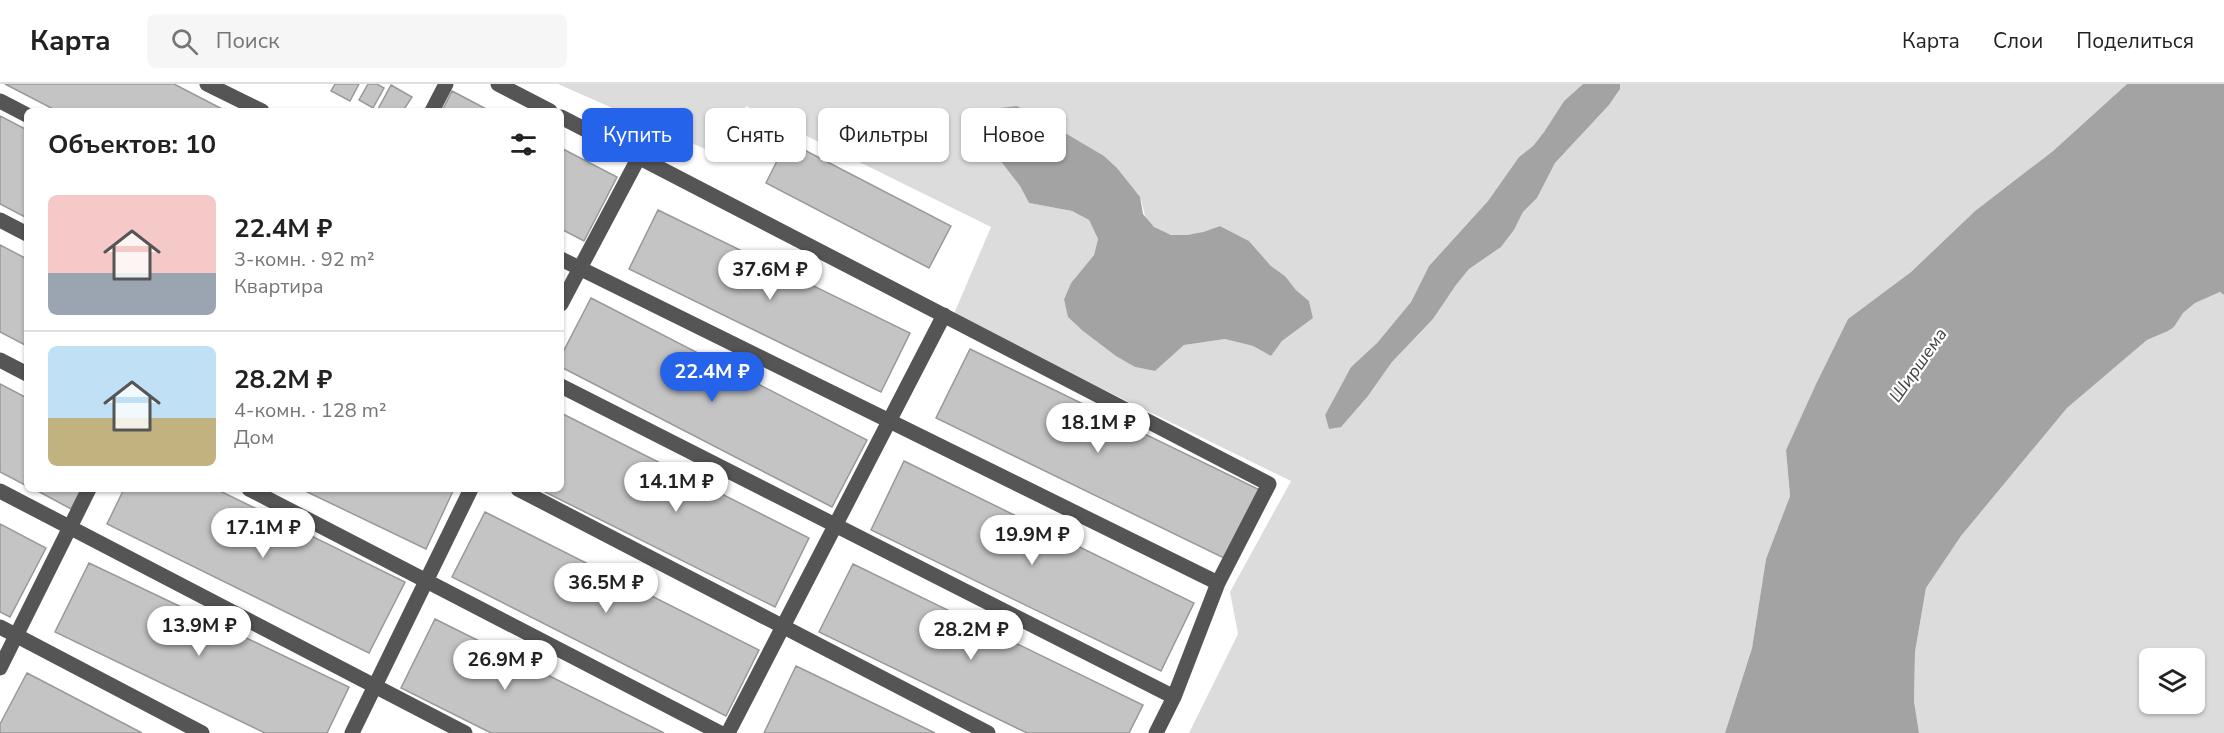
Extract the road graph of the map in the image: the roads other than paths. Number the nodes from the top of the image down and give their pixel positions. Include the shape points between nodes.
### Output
1 (207, 84) edge
2 (446, 84) edge
3 (498, 84) edge
4 (0, 101) edge
5 (256, 108) edge
6 (434, 108) edge
7 (544, 108) edge
8 (24, 113) edge
9 (564, 119) edge
10 (582, 128) edge
11 (636, 162) edge
12 (649, 162) edge
13 (0, 220) edge
14 (24, 232) edge
15 (564, 260) edge
16 (579, 267) junction
17 (564, 298) edge
18 (944, 315) junction
19 (0, 360) edge
20 (24, 372) edge
21 (564, 388) edge
22 (889, 419) junction
23 (0, 491) edge
24 (87, 492) edge
25 (255, 492) edge
26 (470, 492) edge
27 (524, 492) edge
28 (835, 525) junction
29 (70, 527) junction
30 (426, 581) junction
31 (1218, 583) junction
32 (0, 627) edge
33 (783, 627) junction
34 (16, 636) junction
35 (0, 668) edge
36 (375, 686) junction
37 (1174, 697) junction
38 (202, 733) edge
39 (352, 733) edge
40 (465, 733) edge
41 (720, 733) edge
42 (728, 733) edge
43 (988, 733) edge
44 (1156, 733) edge

1 - 5 lane
2 - 6 lane
3 - 7 lane
4 - 8 lane
9 - 10 lane
11 - 16 lane
12 - 18 lane
13 - 14 lane
15 - 16 lane
16 - 17 lane
16 - 22 lane
18 - 22 lane
18 - 31 lane via 1269,484
19 - 20 lane
21 - 28 lane
22 - 28 lane
22 - 31 lane
23 - 29 lane
24 - 29 lane
25 - 30 lane
26 - 30 lane
27 - 33 lane
28 - 33 lane
28 - 37 lane
29 - 34 lane
29 - 36 lane
30 - 36 lane
30 - 41 lane
31 - 37 lane
32 - 34 lane
33 - 42 lane
33 - 43 lane
34 - 35 lane
34 - 38 lane
36 - 39 lane
36 - 40 lane
37 - 44 lane

